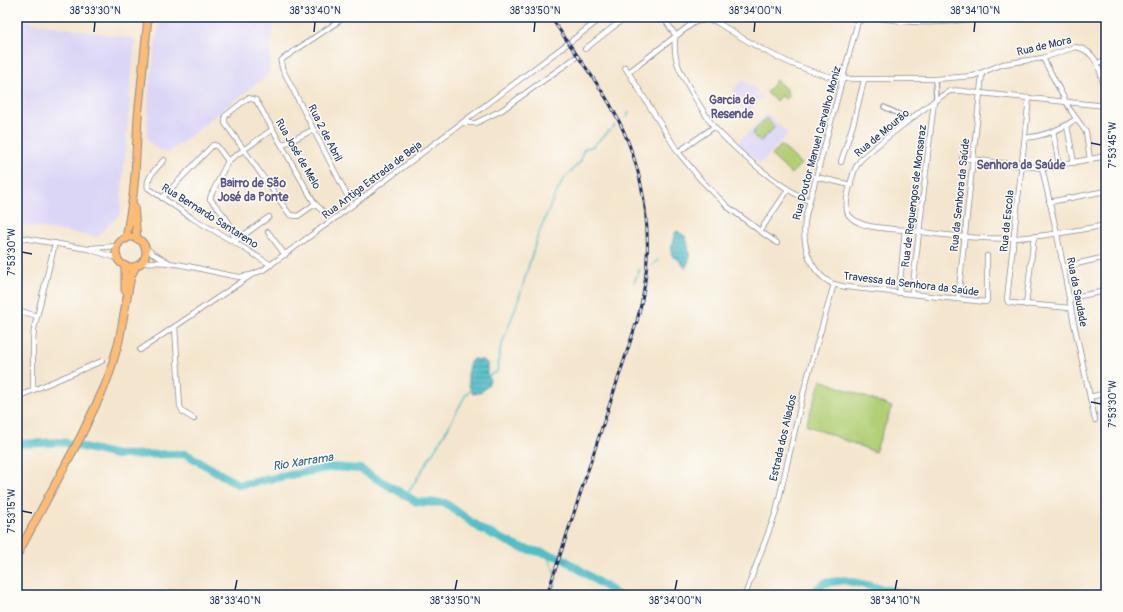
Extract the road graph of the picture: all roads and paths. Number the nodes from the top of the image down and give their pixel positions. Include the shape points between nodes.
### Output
1 (148, 17) edge
2 (345, 17) edge
3 (603, 17) edge
4 (626, 17) edge
5 (663, 17) edge
6 (854, 17) edge
7 (866, 17) edge
8 (876, 17) edge
9 (980, 17) edge
10 (858, 21) junction
11 (676, 37) junction
12 (585, 49) dead end
13 (575, 58) dead end
14 (1043, 58) junction
15 (1106, 60) edge
16 (1098, 63) junction
17 (625, 67) dead end
18 (628, 72) junction
19 (982, 73) junction
20 (842, 79) junction
21 (935, 79) junction
22 (864, 80) junction
23 (980, 94) junction
24 (1029, 98) junction
25 (1106, 98) edge
26 (935, 101) junction
27 (1066, 102) junction
28 (1106, 106) edge
29 (884, 107) dead end
30 (1071, 111) joint
31 (911, 120) junction
32 (1076, 120) junction
33 (464, 123) junction
34 (1067, 126) junction
35 (714, 127) junction
36 (273, 129) junction
37 (313, 130) junction
38 (1053, 131) junction
39 (1025, 138) junction
40 (282, 145) junction
41 (243, 149) junction
42 (678, 152) junction
43 (1106, 156) edge
44 (962, 158) dead end
45 (164, 160) dead end
46 (228, 160) junction
47 (973, 160) junction
48 (1090, 160) junction
49 (841, 162) dead end
50 (1074, 162) junction
51 (1022, 165) junction
52 (1059, 165) junction
53 (1042, 168) junction
54 (816, 177) junction
55 (851, 185) junction
56 (788, 190) junction
57 (1106, 191) edge
58 (133, 196) junction
59 (162, 198) junction
60 (809, 201) junction
61 (1050, 202) junction
62 (316, 204) junction
63 (352, 206) junction
64 (327, 215) junction
65 (269, 216) dead end
66 (338, 216) junction
67 (1106, 224) edge
68 (325, 226) junction
69 (905, 230) junction
70 (760, 231) junction
71 (268, 232) dead end
72 (919, 232) junction
73 (1057, 234) junction
74 (17, 236) edge
75 (965, 236) junction
76 (1034, 236) junction
77 (1014, 238) junction
78 (126, 239) junction
79 (137, 239) junction
80 (234, 242) junction
81 (55, 243) junction
82 (777, 243) dead end
83 (118, 246) junction
84 (145, 247) junction
85 (88, 249) junction
86 (285, 255) junction
87 (987, 256) dead end
88 (1106, 257) edge
89 (117, 258) junction
90 (169, 263) junction
91 (139, 265) junction
92 (271, 265) junction
93 (125, 266) junction
94 (1063, 267) junction
95 (251, 275) junction
96 (834, 284) junction
97 (1106, 291) edge
98 (899, 292) junction
99 (912, 294) junction
100 (1069, 298) junction
101 (958, 299) junction
102 (1026, 305) junction
103 (1071, 308) junction
104 (17, 310) edge
105 (124, 312) junction
106 (37, 316) junction
107 (175, 326) junction
108 (140, 350) dead end
109 (102, 361) dead end
110 (33, 390) junction
111 (1106, 392) edge
112 (17, 397) edge
113 (1090, 397) junction
114 (194, 419) dead end
115 (1095, 420) dead end
116 (17, 555) edge
117 (745, 595) edge

1 - 58 main road
2 - 37 street, Rua 2 de Abril via 282,61 282,68
3 - 33 street
4 - 12 street
5 - 11 street
6 - 10 street
7 - 10 street
8 - 9 street via 931,22 961,21
10 - 20 street, Rua Doutor Manuel Carvalho Moniz
11 - 18 street, Rua de Mora
11 - 20 street, Rua de Mora via 699,20 710,19 775,56
11 - 35 street via 677,64
13 - 33 street, Rua Antiga Estrada de Beja via 508,106 476,123
14 - 16 street, Rua de Mora via 1075,47 1087,51
14 - 19 street, Rua de Mora via 1003,64
14 - 27 street
15 - 16 street
16 - 25 street
17 - 18 street
18 - 42 street
19 - 21 street, Rua de Mora
19 - 23 street, Rua da Senhora da Saúde
20 - 22 street, Rua de Mora
20 - 54 street, Rua Doutor Manuel Carvalho Moniz
21 - 22 street, Rua de Mora
21 - 26 street
22 - 49 street
23 - 24 street, Rua de Mourão
23 - 26 street, Rua de Mourão via 951,91
23 - 47 street, Rua da Senhora da Saúde
24 - 27 street, Rua de Mourão
24 - 39 street, Rua da Escola
26 - 31 street, Rua de Mourão
26 - 72 street, Rua de Reguengos de Monsaraz
27 - 28 street, Rua de Mourão
27 - 30 street
29 - 31 street
30 - 32 street
31 - 55 street, Rua de Mourão via 859,161
32 - 34 street
32 - 48 street via 1086,132
33 - 63 street, Rua Antiga Estrada de Beja
34 - 38 street
34 - 50 street
35 - 42 street
35 - 56 street via 741,154
36 - 40 street, Rua José de Melo
36 - 41 street
36 - 41 street, Rua José de Melo via 256,100 248,98 225,116 224,120
37 - 40 street
37 - 63 street, Rua 2 de Abril
38 - 39 street
38 - 52 street
39 - 51 street, Rua da Escola
40 - 62 street, Rua José de Melo
41 - 46 street
41 - 62 street via 290,215 298,216
42 - 70 street via 728,207
43 - 48 street
44 - 47 street
45 - 59 street, Rua Bernardo Santareno via 150,177 147,185
46 - 59 street via 217,146 213,145
46 - 80 street via 210,197 230,223
47 - 51 street
47 - 75 street, Rua da Senhora da Saúde
48 - 50 street
50 - 52 street
51 - 53 street
51 - 77 street, Rua da Escola
52 - 53 street
53 - 61 street, Rua da Saudade
54 - 55 street
54 - 60 street, Rua Doutor Manuel Carvalho Moniz
55 - 69 street, Rua de Mourão via 846,211 851,218 866,225
56 - 60 street
56 - 70 street
57 - 61 street
58 - 78 main road
58 - 79 main road
59 - 80 street, Rua Bernardo Santareno
60 - 96 street, Rua Doutor Manuel Carvalho Moniz via 804,241 813,265 822,276
61 - 73 street, Rua da Saudade
62 - 64 street, Rua José de Melo
63 - 66 street, Rua Antiga Estrada de Beja
64 - 66 street
64 - 68 street
65 - 80 street
66 - 68 street, Rua Antiga Estrada de Beja
67 - 73 street, Rua de Mourão
68 - 86 street, Rua Antiga Estrada de Beja
69 - 72 street, Rua de Mourão
69 - 98 street, Rua de Reguengos de Monsaraz
70 - 82 street
71 - 86 street
72 - 75 street, Rua de Mourão
72 - 99 street, Rua de Reguengos de Monsaraz
73 - 76 street, Rua de Mourão
73 - 94 street, Rua da Saudade
74 - 81 street
75 - 77 street, Rua de Mourão
75 - 101 street, Rua da Senhora da Saúde
76 - 77 street, Rua de Mourão
76 - 102 street
77 - 102 street, Rua da Escola via 1007,299 1011,303
78 - 79 main road
78 - 83 main road
79 - 84 main road
80 - 92 street, Rua Bernardo Santareno
81 - 85 street
81 - 106 street
83 - 85 street
83 - 89 main road
84 - 90 street
84 - 91 main road via 145,256
85 - 89 street
86 - 92 street, Rua Antiga Estrada de Beja
87 - 101 street, Travessa da Senhora da Saúde via 986,302
88 - 94 street
89 - 93 main road
90 - 91 street, Rua Antiga Estrada de Beja
90 - 95 street, Rua Antiga Estrada de Beja via 233,276
91 - 93 main road
91 - 105 main road via 131,276
92 - 95 street, Rua Antiga Estrada de Beja
93 - 105 main road
94 - 100 street, Rua da Saudade
95 - 107 street
96 - 98 street, Travessa da Senhora da Saúde
96 - 117 street, Estrada dos Aliados via 805,386 776,512
97 - 100 street
98 - 99 street, Travessa da Senhora da Saúde
99 - 101 street, Travessa da Senhora da Saúde
100 - 103 street, Rua da Saudade
102 - 103 street
103 - 113 street, Rua da Saudade
104 - 106 street
105 - 116 main road via 110,372 94,409
106 - 110 street via 33,343
107 - 108 street
107 - 114 street via 180,406 183,412
109 - 110 street
110 - 112 street
111 - 113 street
113 - 115 street, Rua da Saudade

